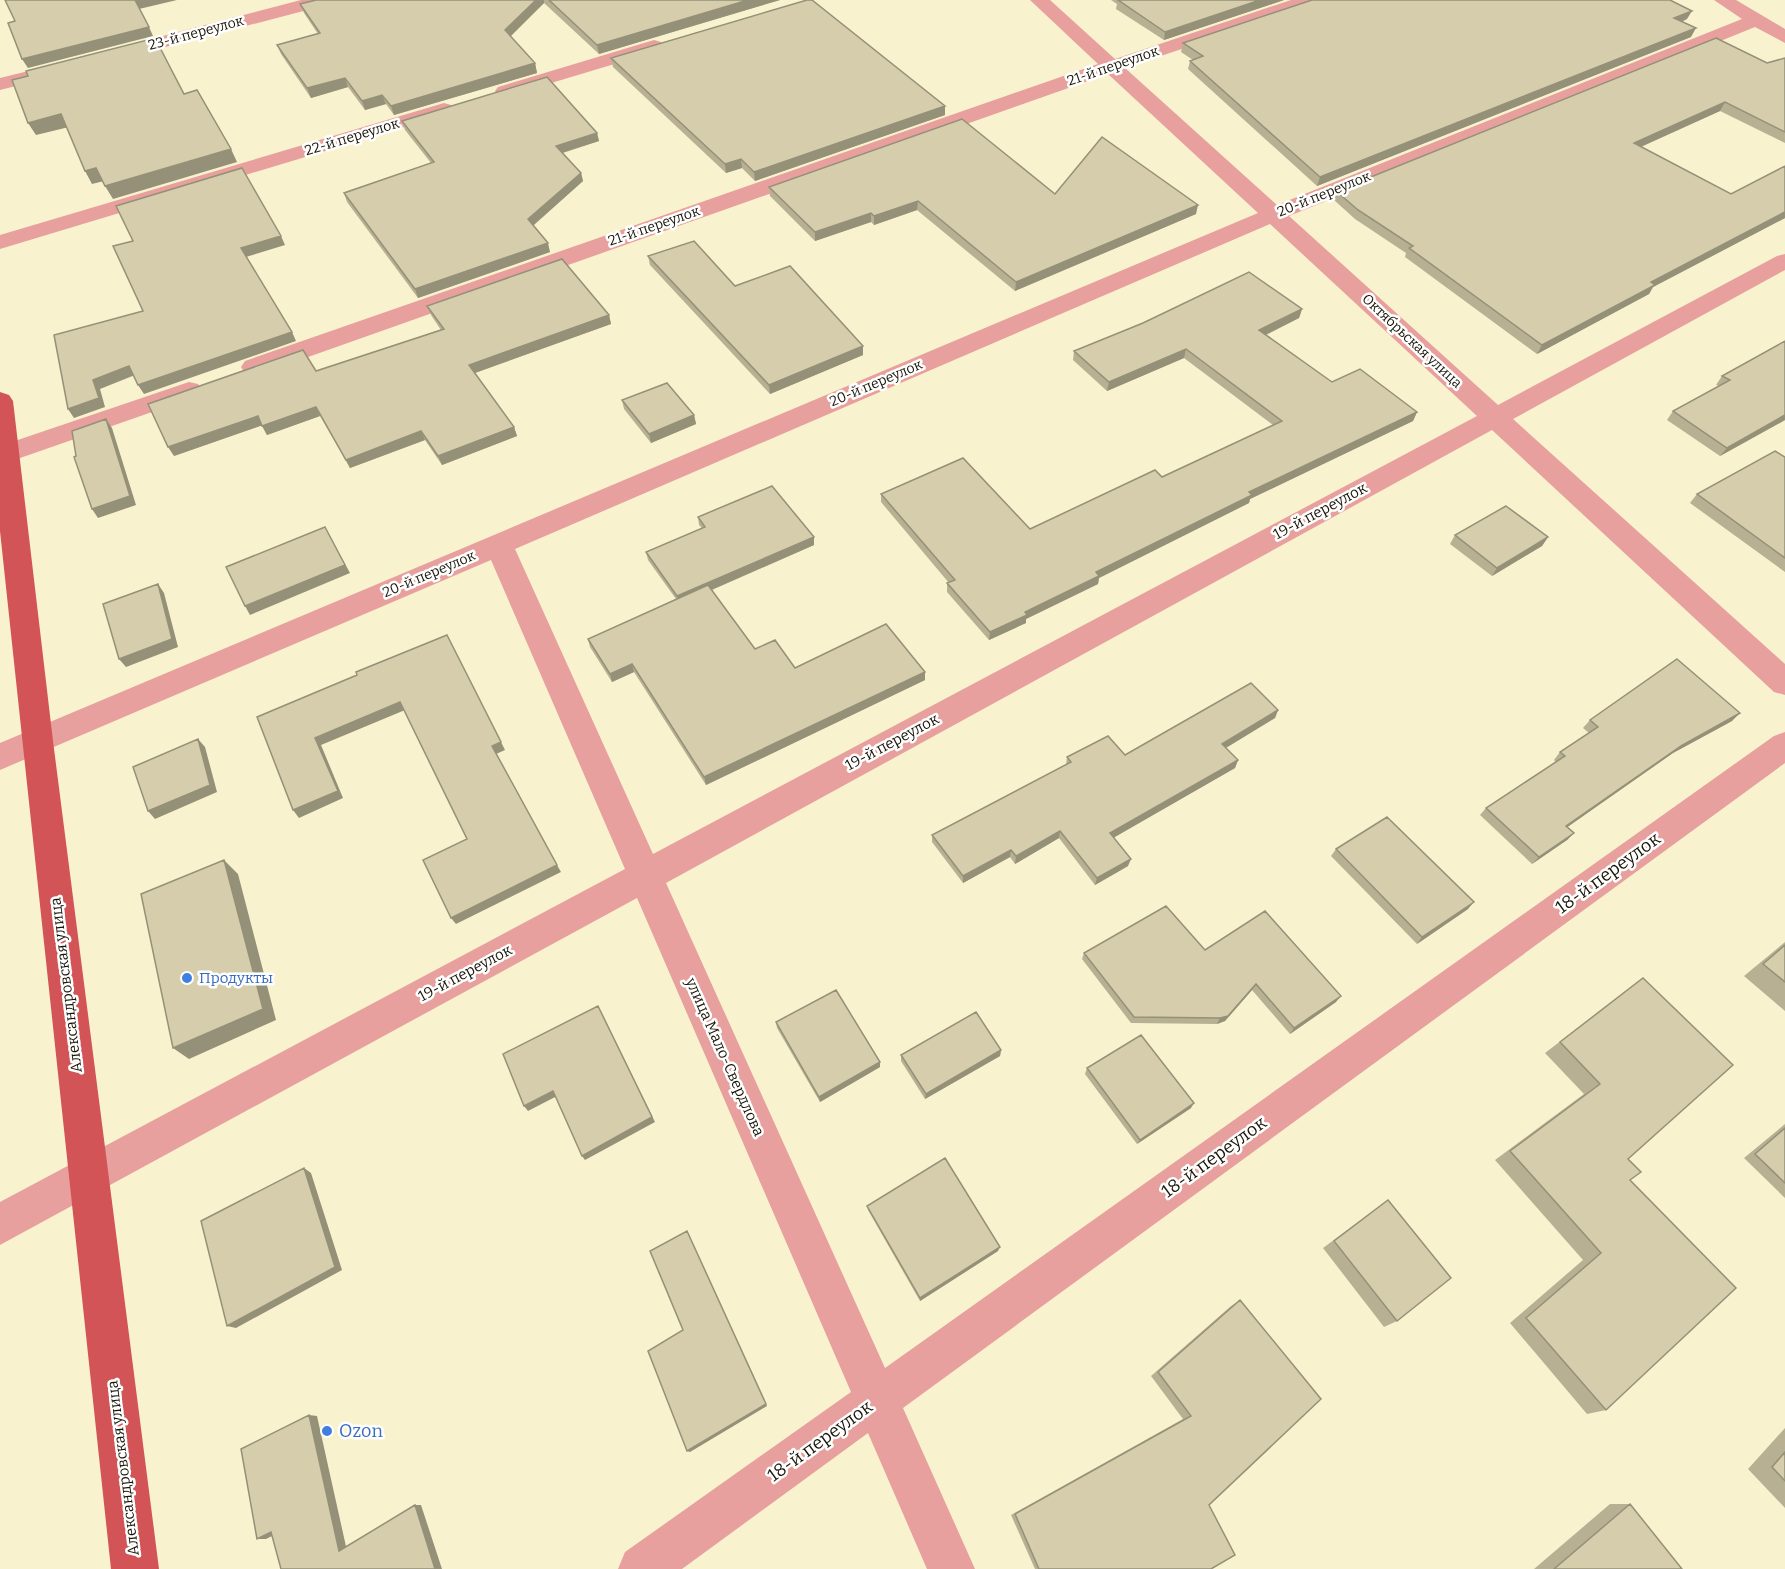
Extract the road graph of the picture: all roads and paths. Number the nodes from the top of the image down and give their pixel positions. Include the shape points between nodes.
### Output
1 (323, 0) edge
2 (1039, 0) edge
3 (1310, 0) edge
4 (1723, 0) edge
5 (1757, 20) junction
6 (1785, 37) edge
7 (671, 41) edge
8 (1112, 66) junction
9 (0, 84) edge
10 (488, 96) edge
11 (465, 103) edge
12 (1274, 214) junction
13 (0, 242) edge
14 (1785, 261) edge
15 (232, 375) edge
16 (209, 383) edge
17 (0, 401) edge
18 (1495, 417) junction
19 (3, 455) edge
20 (499, 544) junction
21 (1785, 682) edge
22 (37, 741) junction
23 (1785, 745) edge
24 (0, 757) edge
25 (645, 876) junction
26 (89, 1175) junction
27 (0, 1224) edge
28 (876, 1400) junction
29 (135, 1569) edge
30 (642, 1569) edge
31 (951, 1569) edge

1 - 9 street, 23-й переулок
2 - 8 street, Октябрьская улица
3 - 8 street, 21-й переулок
4 - 5 street
5 - 6 street
5 - 12 street, 20-й переулок
7 - 10 street
8 - 12 street, Октябрьская улица
8 - 15 street, 21-й переулок
11 - 13 street, 22-й переулок
12 - 18 street, Октябрьская улица
12 - 20 street, 20-й переулок
14 - 18 street, 19-й переулок
16 - 19 street
17 - 19 main road, Александровская улица
18 - 21 street, Октябрьская улица
18 - 25 street, 19-й переулок
19 - 22 main road, Александровская улица
20 - 22 street, 20-й переулок
20 - 25 street, улица Мало-Свердлова
22 - 24 street, 20-й переулок
22 - 26 main road, Александровская улица
23 - 28 street, 18-й переулок
25 - 26 street, 19-й переулок
25 - 28 street, улица Мало-Свердлова
26 - 27 street, 19-й переулок
26 - 29 main road, Александровская улица
28 - 30 street, 18-й переулок
28 - 31 street, улица Мало-Свердлова

